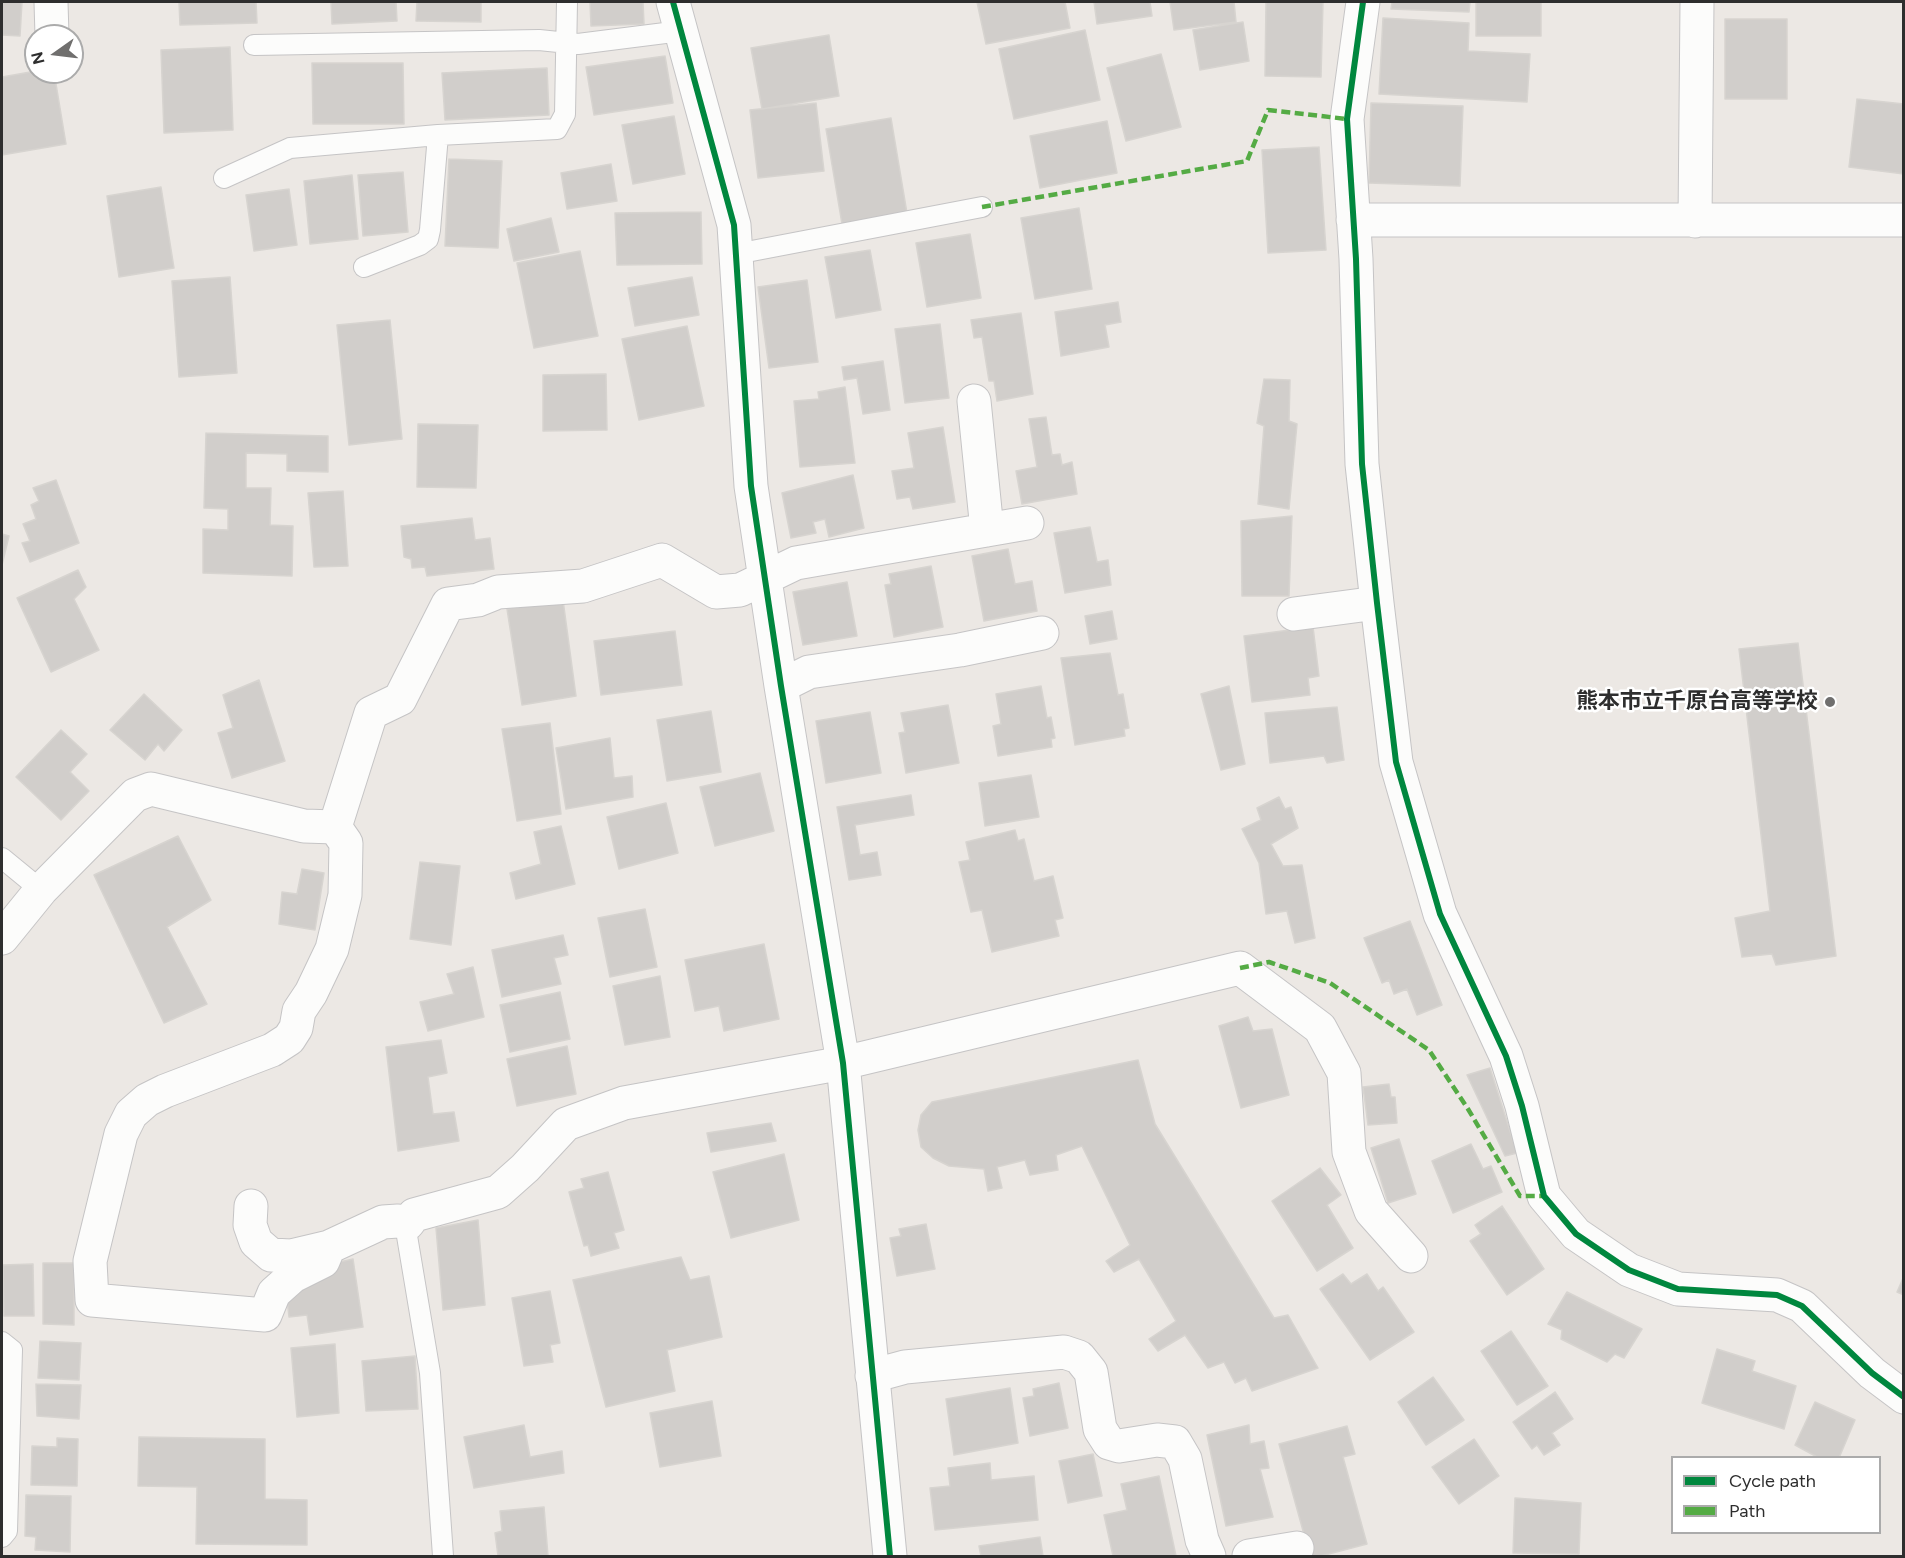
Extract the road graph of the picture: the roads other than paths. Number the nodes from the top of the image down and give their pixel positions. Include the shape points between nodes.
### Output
1 (51, 2) edge
2 (567, 2) edge
3 (1363, 2) edge
4 (1697, 2) edge
5 (677, 16) edge
6 (52, 24) edge
7 (566, 43) junction
8 (254, 45) dead end
9 (438, 135) junction
10 (224, 178) dead end
11 (982, 207) dead end
12 (1353, 220) junction
13 (1904, 220) edge
14 (1695, 221) junction
15 (736, 254) junction
16 (364, 267) dead end
17 (974, 401) dead end
18 (1027, 524) dead end
19 (987, 530) junction
20 (765, 577) junction
21 (1377, 603) junction
22 (1294, 614) dead end
23 (1042, 633) dead end
24 (781, 686) junction
25 (335, 827) junction
26 (2, 858) edge
27 (41, 890) junction
28 (2, 938) edge
29 (843, 1063) junction
30 (251, 1206) dead end
31 (408, 1223) junction
32 (329, 1247) junction
33 (1411, 1256) dead end
34 (2, 1342) edge
35 (873, 1376) junction
36 (1904, 1396) edge
37 (2, 1538) edge
38 (1297, 1548) dead end
39 (443, 1557) edge
40 (890, 1557) edge
41 (1209, 1557) edge
42 (1249, 1557) edge

1 - 6 street
2 - 7 lane
3 - 12 street via 1347,119
4 - 14 street
5 - 7 lane via 578,44
5 - 15 street via 734,225
7 - 8 lane via 539,40
7 - 9 lane via 565,114 556,129
9 - 10 lane via 290,148
9 - 16 lane via 428,239
11 - 15 lane
12 - 14 street
12 - 21 street via 1362,464
13 - 14 street
15 - 20 street via 751,486
17 - 19 street
18 - 19 street
19 - 20 street via 796,563
20 - 24 street
20 - 25 street via 740,590 717,592 662,560 584,586 498,592 478,600 448,604 400,699 371,713
21 - 22 street
21 - 36 street via 1396,762 1440,914 1506,1056 1544,1196 1576,1234 1629,1270 1678,1289 1777,1295 1803,1306 1872,1373
23 - 24 street via 960,650 809,672
24 - 29 street
25 - 27 street via 304,826 151,789 135,795
25 - 32 street via 346,843 345,895 332,949 299,1011 296,1028 289,1039 272,1050 165,1091 131,1114 121,1134 90,1261 92,1300 265,1315 274,1293 293,1276 323,1262
26 - 27 lane
27 - 28 street
29 - 31 street via 624,1103 566,1124 498,1192 414,1215
29 - 33 street via 1240,968 1320,1028 1344,1073 1349,1152 1371,1211
29 - 35 street
30 - 32 street via 250,1225 256,1242 271,1255 291,1256
31 - 32 street via 384,1222
31 - 39 lane via 430,1373
34 - 37 lane via 12,1350 7,1532
35 - 40 street
35 - 41 street via 904,1367 1064,1352 1079,1357 1090,1372 1100,1429 1109,1443 1175,1443 1185,1459
38 - 42 street

